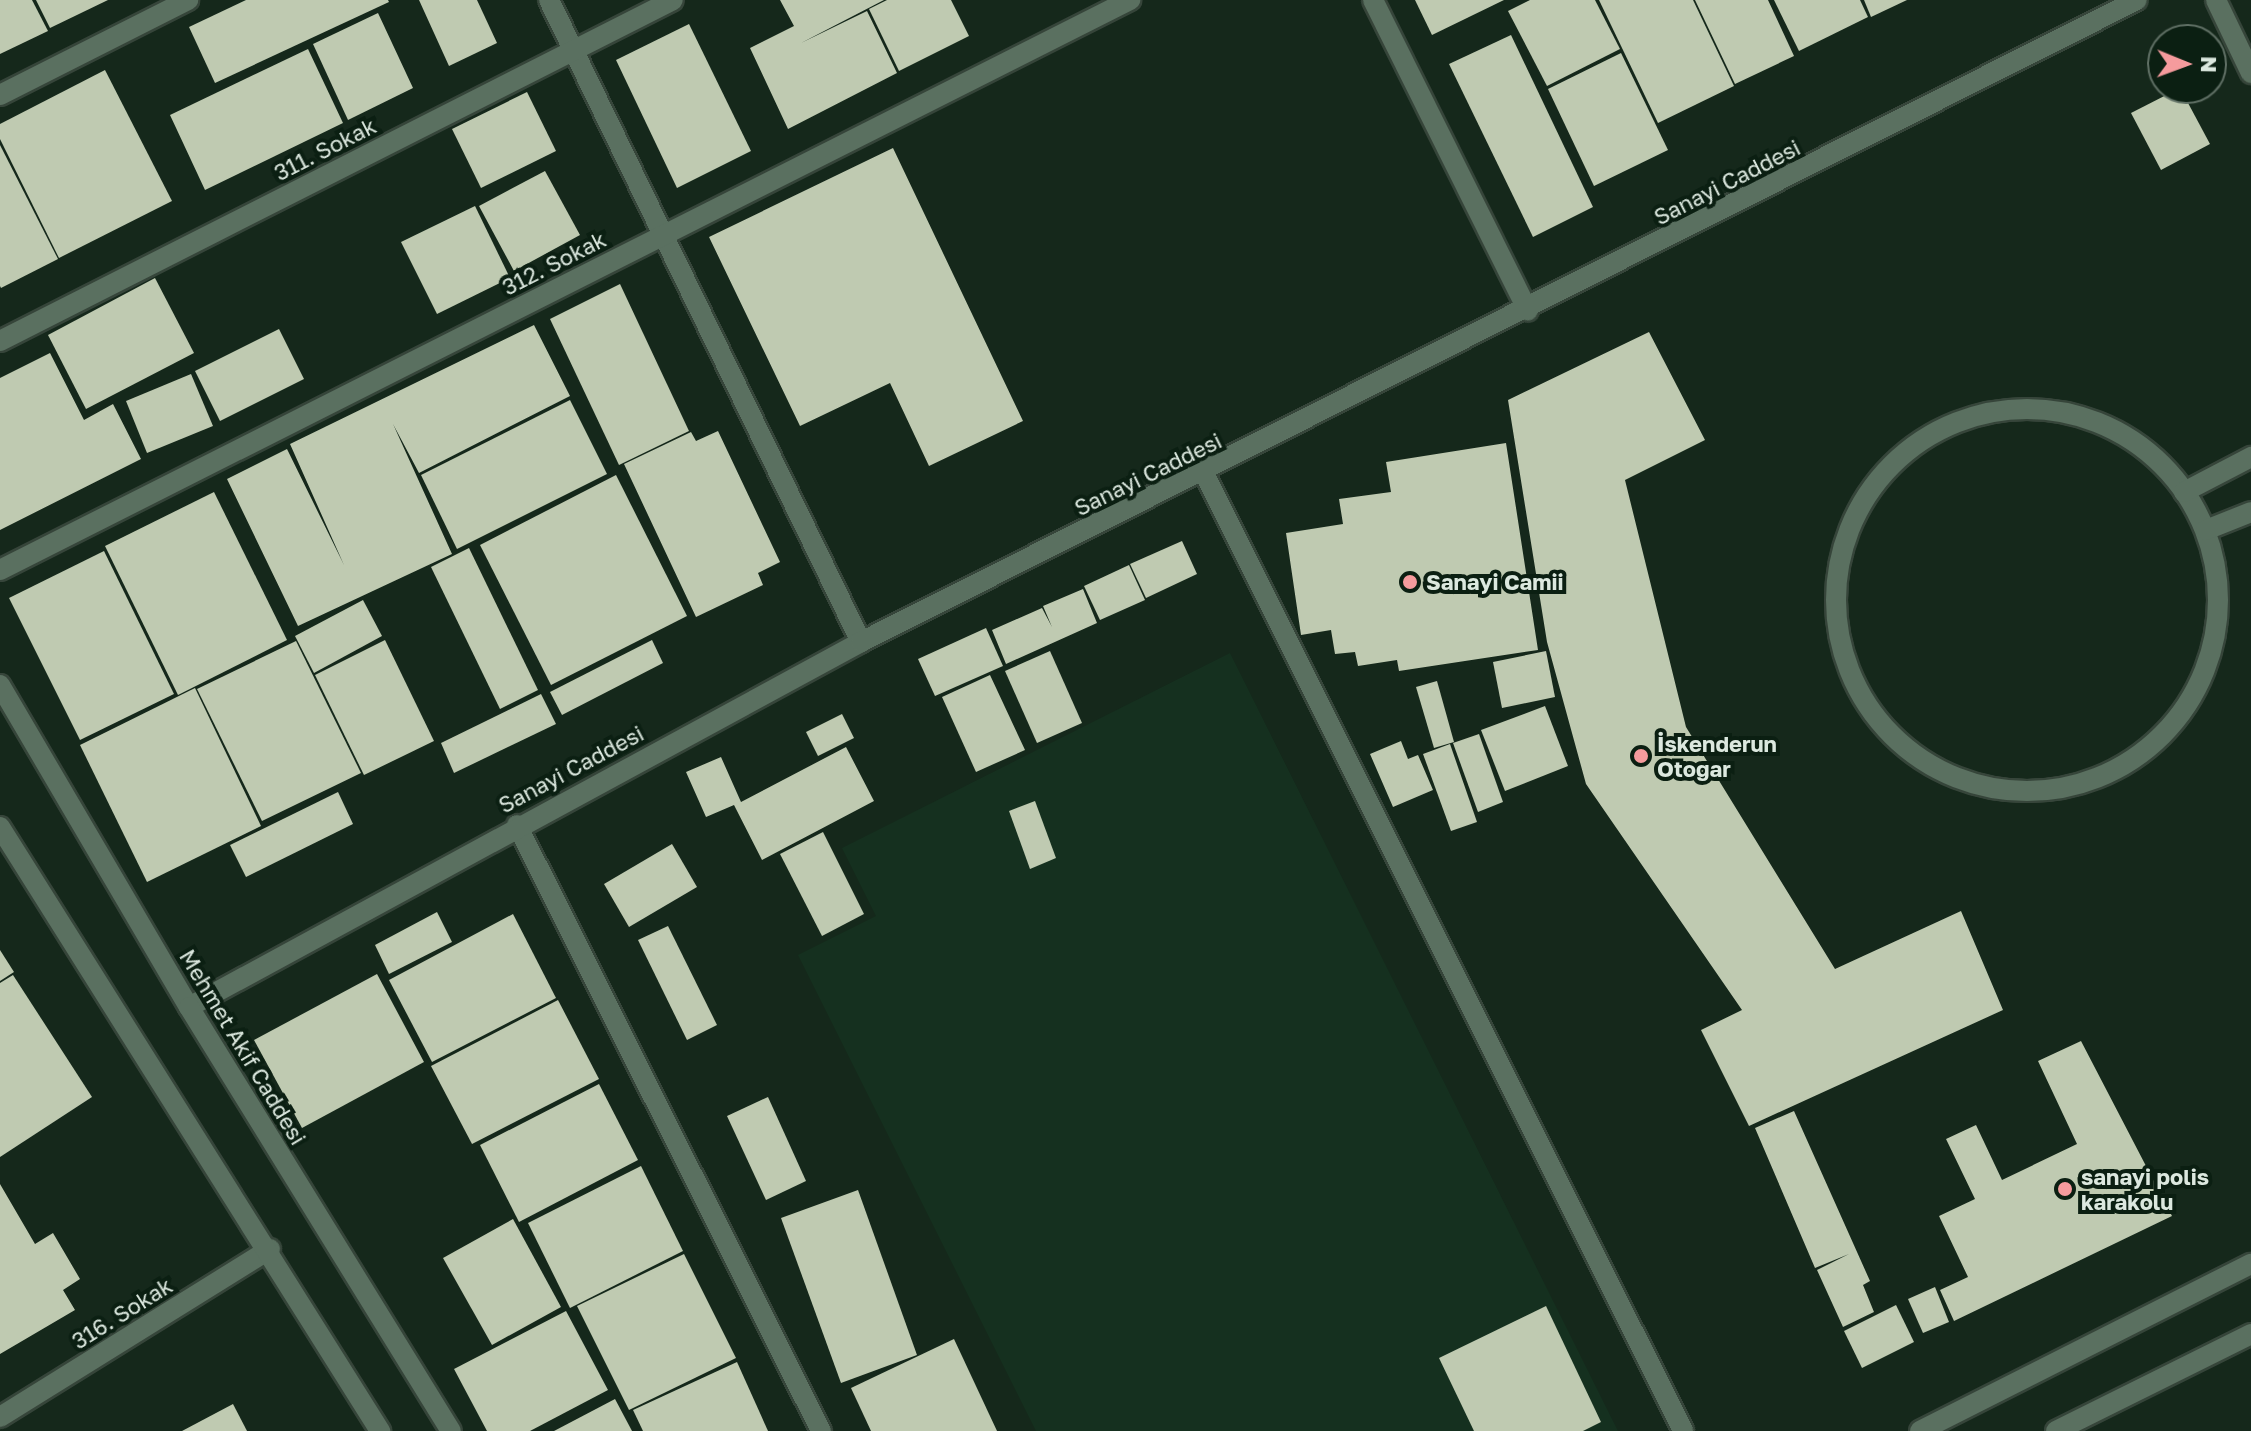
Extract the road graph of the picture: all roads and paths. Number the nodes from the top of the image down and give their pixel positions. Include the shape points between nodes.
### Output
1 (188, 0) edge
2 (549, 0) edge
3 (673, 0) edge
4 (1130, 0) edge
5 (1373, 0) edge
6 (2137, 0) edge
7 (2216, 0) edge
8 (573, 50) junction
9 (2251, 73) edge
10 (0, 95) edge
11 (664, 235) junction
12 (1528, 311) junction
13 (0, 341) edge
14 (2251, 457) edge
15 (1204, 473) junction
16 (2184, 492) junction
17 (2251, 512) edge
18 (2206, 530) junction
19 (0, 570) edge
20 (861, 642) junction
21 (0, 685) edge
22 (517, 825) junction
23 (0, 827) edge
24 (189, 1007) junction
25 (270, 1249) junction
26 (2251, 1264) edge
27 (2251, 1334) edge
28 (0, 1417) edge
29 (380, 1431) edge
30 (451, 1431) edge
31 (821, 1431) edge
32 (1683, 1431) edge
33 (1920, 1431) edge
34 (2056, 1431) edge

1 - 10 street
2 - 8 street
3 - 8 street, 311. Sokak
4 - 11 street, 312. Sokak
5 - 12 street
6 - 12 street, Sanayi Caddesi
7 - 9 street
8 - 11 street
8 - 13 street, 311. Sokak
11 - 19 street, 312. Sokak
11 - 20 street
12 - 15 street, Sanayi Caddesi
14 - 16 street
15 - 20 street, Sanayi Caddesi
15 - 32 street
16 - 18 street
16 - 18 street via 2175,476 2127,435 2068,411 2005,408 1945,425 1893,461 1855,513 1836,573 1838,636 1860,695 1899,745 1953,779 2016,793 2079,787 2137,759 2183,714 2211,657 2219,593
17 - 18 street
20 - 22 street, Sanayi Caddesi
21 - 24 street, Mehmet Akif Caddesi
22 - 24 street, Sanayi Caddesi
22 - 31 street
23 - 25 street
24 - 30 street, Mehmet Akif Caddesi
25 - 28 street, 316. Sokak
25 - 29 street
26 - 33 street
27 - 34 street

